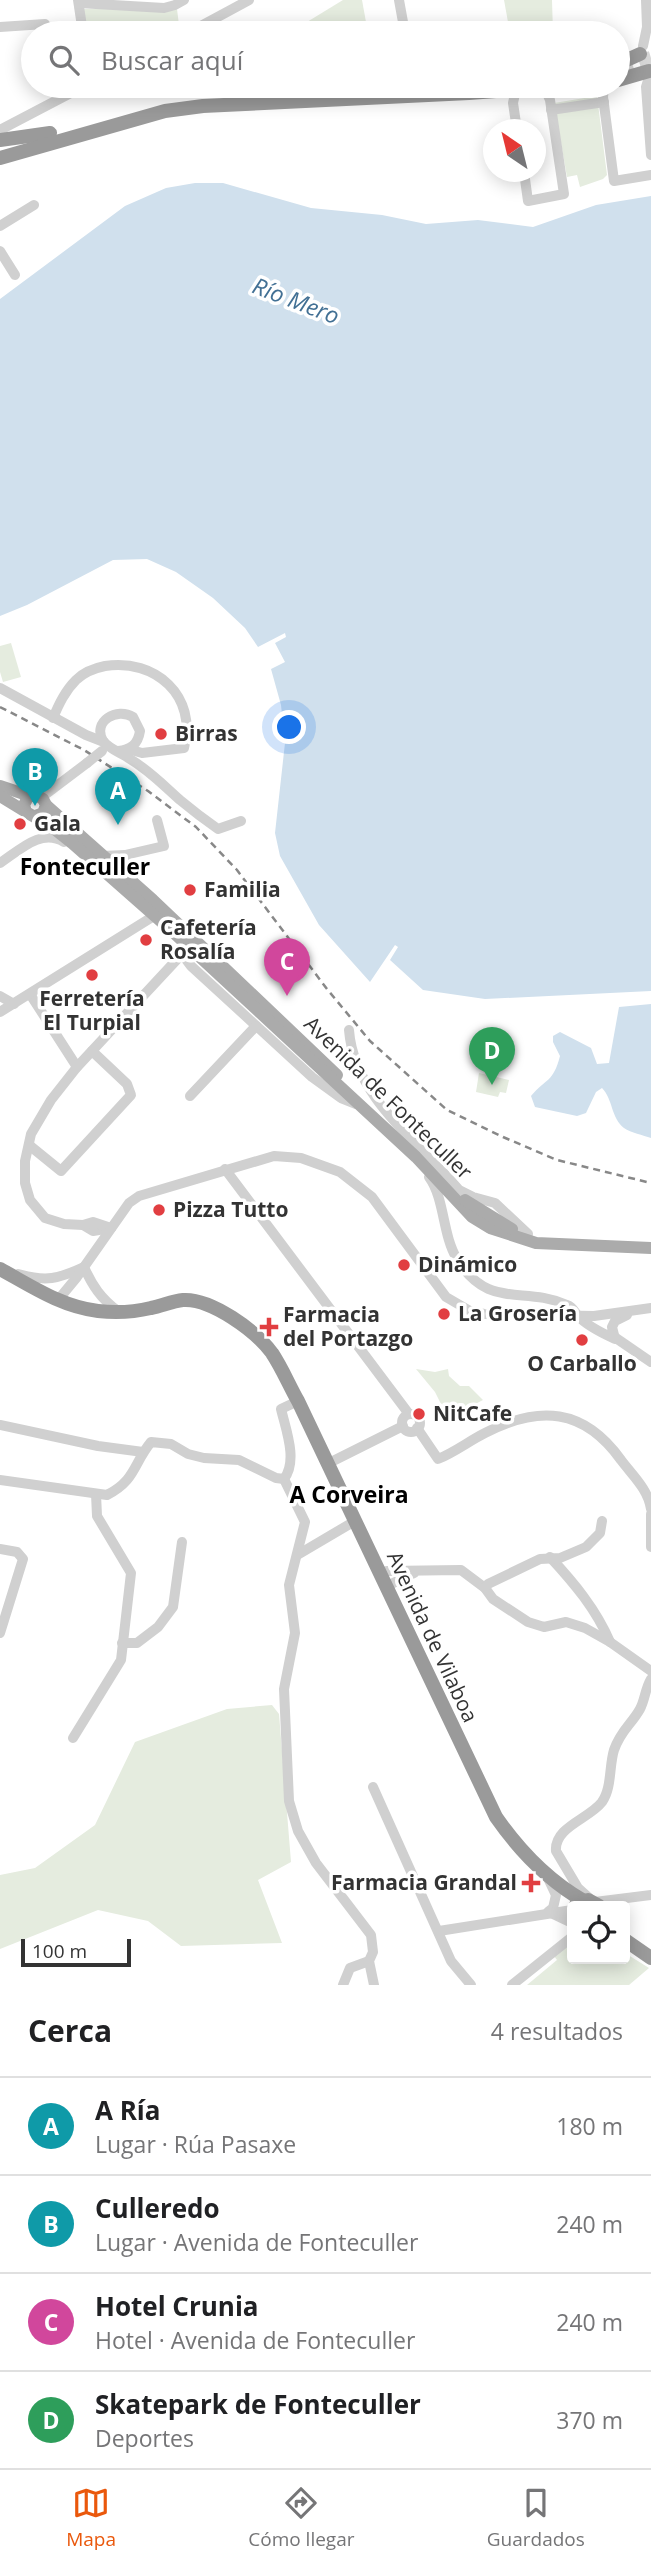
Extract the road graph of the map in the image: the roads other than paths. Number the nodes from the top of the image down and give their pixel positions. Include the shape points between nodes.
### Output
1 (184, 0) edge
2 (249, 0) edge
3 (399, 0) edge
4 (646, 0) edge
5 (78, 1) edge
6 (81, 21) edge
7 (210, 21) edge
8 (403, 21) edge
9 (21, 26) edge
10 (0, 27) edge
11 (649, 31) edge
12 (645, 47) edge
13 (630, 56) edge
14 (650, 71) edge
15 (630, 77) edge
16 (630, 82) edge
17 (646, 87) junction
18 (51, 98) edge
19 (214, 98) edge
20 (312, 98) edge
21 (514, 98) edge
22 (548, 98) edge
23 (604, 98) edge
24 (604, 102) junction
25 (551, 110) junction
26 (515, 119) edge
27 (0, 131) edge
28 (62, 131) junction
29 (0, 141) edge
30 (651, 155) edge
31 (0, 158) edge
32 (651, 175) edge
33 (525, 182) edge
34 (34, 205) dead end
35 (0, 226) edge
36 (0, 251) edge
37 (15, 275) dead end
38 (0, 688) edge
39 (53, 718) junction
40 (112, 748) junction
41 (0, 786) edge
42 (0, 796) edge
43 (39, 800) junction
44 (34, 816) junction
45 (157, 820) dead end
46 (241, 821) dead end
47 (36, 839) junction
48 (125, 855) junction
49 (101, 862) junction
50 (0, 863) edge
51 (128, 879) junction
52 (140, 890) junction
53 (156, 915) junction
54 (187, 948) junction
55 (242, 983) junction
56 (30, 994) junction
57 (0, 996) edge
58 (14, 1004) junction
59 (1, 1009) edge
60 (279, 1018) junction
61 (256, 1026) junction
62 (349, 1030) dead end
63 (92, 1051) junction
64 (77, 1067) junction
65 (317, 1074) junction
66 (190, 1096) dead end
67 (29, 1145) junction
68 (416, 1157) junction
69 (225, 1169) junction
70 (457, 1202) junction
71 (502, 1209) junction
72 (494, 1221) junction
73 (83, 1225) junction
74 (111, 1228) junction
75 (525, 1237) junction
76 (651, 1245) edge
77 (97, 1248) junction
78 (84, 1266) junction
79 (0, 1268) edge
80 (58, 1300) junction
81 (647, 1308) edge
82 (118, 1311) junction
83 (603, 1315) junction
84 (578, 1316) junction
85 (615, 1339) junction
86 (651, 1362) edge
87 (298, 1401) junction
88 (409, 1414) junction
89 (0, 1419) edge
90 (0, 1425) edge
91 (402, 1426) junction
92 (418, 1428) junction
93 (27, 1430) junction
94 (143, 1452) junction
95 (327, 1464) junction
96 (284, 1479) junction
97 (0, 1480) edge
98 (96, 1494) junction
99 (651, 1512) edge
100 (355, 1521) junction
101 (602, 1521) dead end
102 (182, 1542) dead end
103 (651, 1547) edge
104 (0, 1549) edge
105 (299, 1554) junction
106 (550, 1558) junction
107 (389, 1578) junction
108 (485, 1588) junction
109 (1, 1627) edge
110 (610, 1642) junction
111 (122, 1643) junction
112 (651, 1671) edge
113 (651, 1679) edge
114 (73, 1738) dead end
115 (373, 1787) dead end
116 (548, 1875) junction
117 (651, 1895) edge
118 (577, 1901) edge
119 (582, 1901) edge
120 (631, 1901) edge
121 (567, 1909) edge
122 (547, 1912) junction
123 (567, 1919) edge
124 (439, 1931) junction
125 (630, 1938) edge
126 (567, 1941) edge
127 (630, 1943) edge
128 (651, 1958) edge
129 (369, 1961) junction
130 (514, 1984) edge
131 (343, 1985) edge
132 (374, 1985) edge
133 (471, 1985) edge

1 - 5 street via 164,8
2 - 7 street
3 - 8 street
4 - 11 street
5 - 6 street
9 - 10 street
11 - 12 street
12 - 13 highway
12 - 14 street via 642,65
14 - 15 highway
14 - 17 street
16 - 17 street
17 - 30 street
18 - 27 street
19 - 28 highway via 179,101
20 - 31 highway via 165,111
21 - 26 street
22 - 25 street
23 - 24 street
24 - 25 street
24 - 32 street via 614,181
25 - 33 street via 564,194 528,201
27 - 28 main road
28 - 29 highway
34 - 35 street
36 - 37 street
38 - 39 street
39 - 40 street
39 - 40 street via 63,695 78,678 97,668 136,666 168,682 183,708 187,727 184,748 142,753
40 - 43 street, bridge
40 - 46 street via 156,776 218,830
41 - 43 main road, Avenida de Fonteculler
42 - 44 main road, Avenida de Fonteculler
43 - 44 main road via 43,813
43 - 44 main road via 24,803
43 - 49 main road, Avenida de Fonteculler
44 - 47 street via 40,832
44 - 49 main road, Avenida de Fonteculler
45 - 48 street via 164,846
47 - 49 street via 55,837
47 - 50 street
48 - 49 street
48 - 51 street
49 - 51 main road, Avenida de Fonteculler
49 - 53 main road, Avenida de Fonteculler
51 - 52 main road, Avenida de Fonteculler
52 - 53 street, Avenida de Fonteculler
52 - 55 main road, Avenida de Fonteculler
53 - 54 street, Avenida de Fonteculler
53 - 54 main road, Avenida de Fonteculler
53 - 56 street
54 - 55 street
54 - 61 street via 191,966
54 - 63 street
54 - 65 main road, Avenida de Fonteculler
55 - 60 main road, Avenida de Fonteculler
56 - 58 street
56 - 64 street
57 - 58 street
58 - 59 street
60 - 65 main road via 317,1062
60 - 72 main road, Avenida de Fonteculler via 445,1182
61 - 65 street
61 - 66 street
62 - 71 street via 363,1077 379,1102 459,1189
63 - 64 street
63 - 67 street via 127,1084 131,1095 61,1171
64 - 67 street via 51,1100
65 - 68 main road, Avenida de Fonteculler
67 - 73 street via 25,1183 30,1200 45,1218
68 - 70 main road, Avenida de Fonteculler
68 - 84 street via 436,1186 457,1260 474,1280 500,1294 566,1304
69 - 74 street via 139,1196
69 - 84 street via 274,1156 301,1158 340,1172 372,1197 446,1297 457,1305 484,1314
69 - 88 street
70 - 72 street via 493,1225
70 - 75 main road, Avenida de Fonteculler via 490,1228
71 - 72 street via 502,1219
71 - 75 street
72 - 75 main road, Avenida de Fonteculler
73 - 74 street via 93,1231
73 - 77 street
74 - 77 street
75 - 76 main road, Avenida de Fonteculler
77 - 78 street
78 - 79 street via 51,1280
78 - 80 street
78 - 82 street via 103,1300
79 - 80 highway, Avenida de Vilaboa
80 - 82 highway, Avenida de Vilaboa via 81,1308
81 - 83 street
81 - 85 street via 615,1321
82 - 87 highway, Avenida de Vilaboa via 182,1300 216,1308 271,1351
83 - 84 street
83 - 85 street
84 - 85 street
85 - 86 street
87 - 95 highway, Avenida de Vilaboa
87 - 96 street via 281,1409 289,1447 290,1471
88 - 91 street
88 - 92 street via 418,1418
89 - 93 street
90 - 93 street
91 - 92 street via 408,1431
91 - 95 street
92 - 99 street via 438,1459 521,1418 566,1416 613,1449 648,1494
93 - 94 street
94 - 96 street via 151,1442 171,1444 204,1458 239,1460
94 - 98 street via 133,1474 119,1489
95 - 100 highway, Avenida de Vilaboa
96 - 105 street via 305,1522
97 - 98 street
98 - 111 street via 97,1516 131,1573
99 - 103 street
100 - 105 street
100 - 107 highway, Avenida de Vilaboa
101 - 106 street via 600,1533 586,1548
102 - 111 street via 173,1607 158,1627 137,1643
104 - 109 street via 17,1552 22,1564
105 - 129 street via 289,1586 295,1633 284,1689 289,1801 298,1831 316,1863 371,1936
106 - 108 street
106 - 110 street via 602,1621
107 - 108 street via 424,1570 461,1570
107 - 116 highway, Avenida de Vilaboa via 490,1808
108 - 110 street via 493,1599 528,1622 544,1627 566,1622
110 - 112 street
111 - 114 street via 121,1660
113 - 119 street via 642,1706 618,1741 606,1795 565,1830 556,1845
115 - 124 street
116 - 118 highway, Avenida de Vilaboa
116 - 122 street via 556,1895
117 - 120 street
121 - 122 street
122 - 123 street
122 - 124 street
124 - 133 street via 451,1961
125 - 128 street
126 - 130 street
127 - 128 highway
129 - 131 street via 350,1968
129 - 132 street

